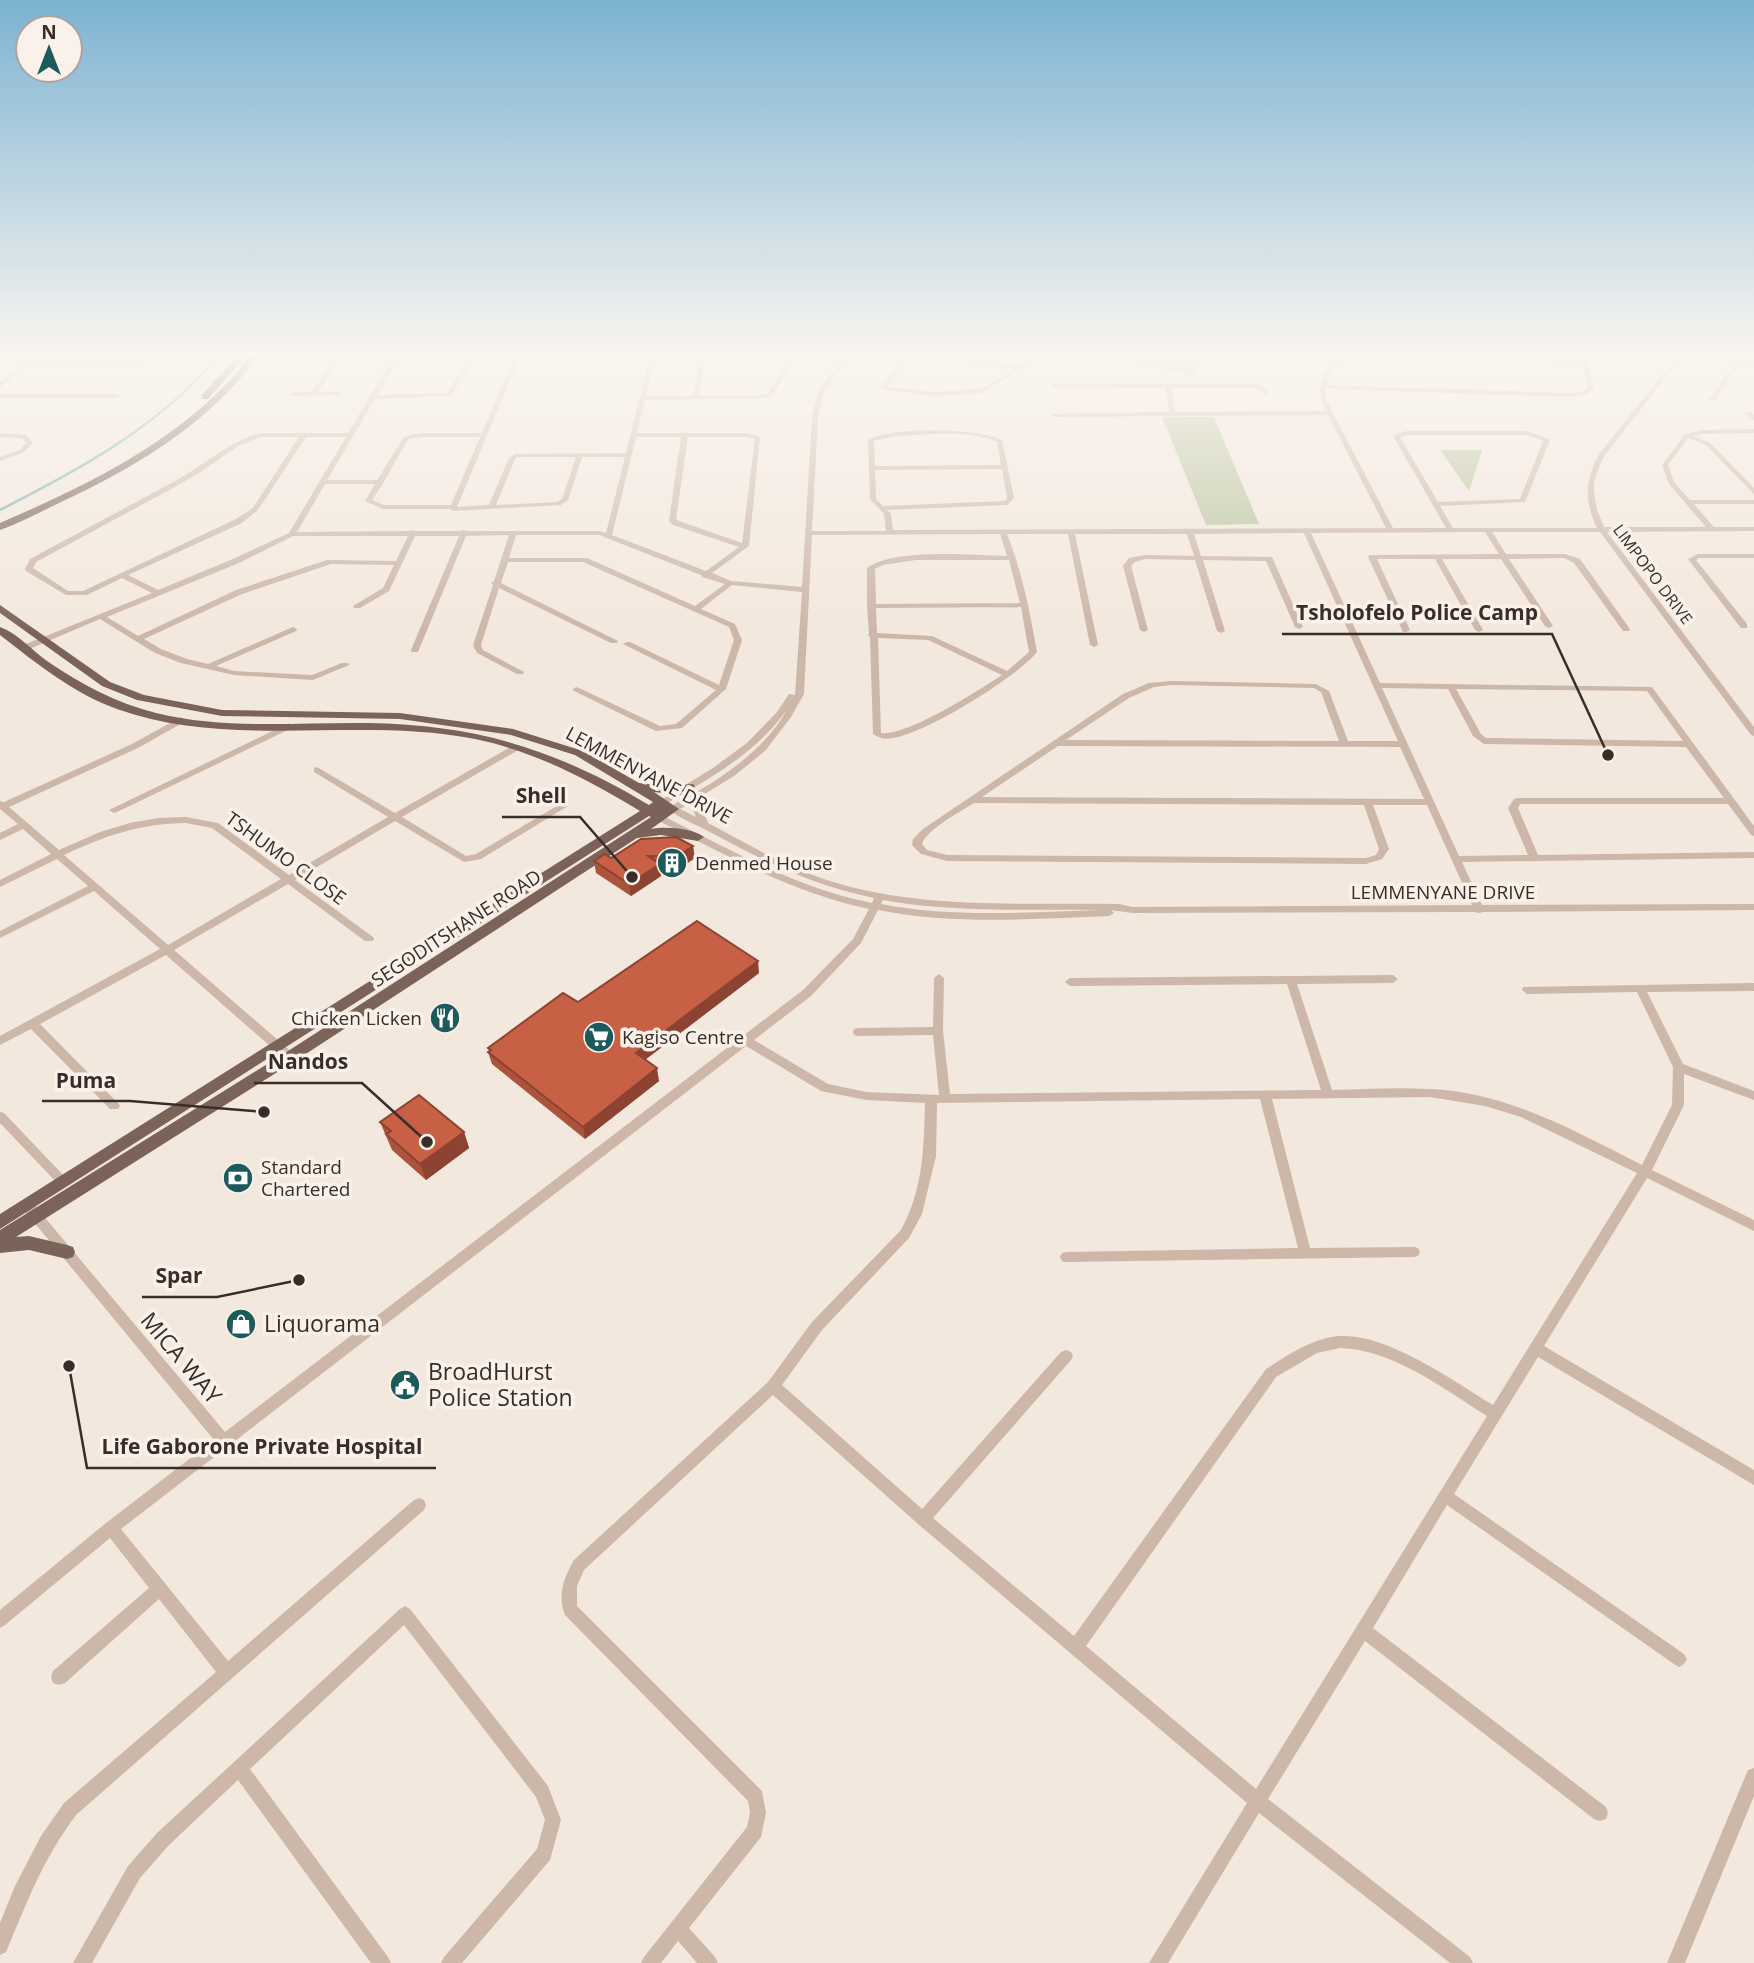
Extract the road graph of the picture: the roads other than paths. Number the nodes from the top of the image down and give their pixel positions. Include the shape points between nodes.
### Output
1 (25, 449) edge
2 (132, 449) edge
3 (147, 449) edge
4 (231, 449) edge
5 (295, 449) edge
6 (343, 449) edge
7 (399, 449) edge
8 (479, 449) edge
9 (629, 449) edge
10 (682, 449) edge
11 (757, 449) edge
12 (814, 449) edge
13 (872, 449) edge
14 (1001, 449) edge
15 (1347, 449) edge
16 (1402, 449) edge
17 (1544, 449) edge
18 (1609, 449) edge
19 (1677, 449) edge
20 (1712, 449) edge
21 (580, 454) junction
22 (628, 454) junction
23 (0, 459) edge
24 (1003, 467) junction
25 (873, 468) junction
26 (324, 482) junction
27 (382, 482) junction
28 (1754, 492) edge
29 (1690, 502) junction
30 (1754, 502) edge
31 (1436, 504) junction
32 (454, 507) junction
33 (492, 508) junction
34 (883, 508) junction
35 (0, 519) edge
36 (0, 527) edge
37 (1450, 529) junction
38 (1486, 529) junction
39 (1712, 529) junction
40 (1754, 529) edge
41 (1306, 530) junction
42 (1390, 530) junction
43 (1602, 530) junction
44 (1002, 531) junction
45 (1071, 531) junction
46 (1190, 531) junction
47 (413, 532) junction
48 (464, 532) junction
49 (514, 532) junction
50 (890, 532) junction
51 (809, 533) junction
52 (292, 534) junction
53 (609, 534) junction
54 (745, 546) junction
55 (1437, 556) junction
56 (1503, 556) junction
57 (1754, 556) edge
58 (1198, 557) junction
59 (1013, 558) junction
60 (505, 559) junction
61 (399, 563) junction
62 (705, 575) junction
63 (123, 576) junction
64 (495, 583) junction
65 (730, 583) junction
66 (806, 590) junction
67 (158, 593) junction
68 (1025, 605) junction
69 (357, 606) dead end
70 (871, 606) junction
71 (0, 608) edge
72 (695, 610) junction
73 (102, 617) junction
74 (1549, 626) dead end
75 (1744, 626) dead end
76 (1298, 627) dead end
77 (293, 629) dead end
78 (1626, 629) dead end
79 (0, 630) edge
80 (1144, 630) dead end
81 (1406, 630) dead end
82 (1479, 630) dead end
83 (1221, 631) dead end
84 (872, 635) junction
85 (137, 639) junction
86 (45, 641) junction
87 (614, 641) dead end
88 (626, 645) dead end
89 (1094, 645) dead end
90 (24, 648) junction
91 (415, 650) dead end
92 (345, 665) dead end
93 (208, 667) junction
94 (520, 672) dead end
95 (1009, 675) junction
96 (1377, 685) junction
97 (1450, 685) junction
98 (722, 689) junction
99 (576, 690) dead end
100 (181, 720) junction
101 (289, 726) junction
102 (1754, 733) edge
103 (1057, 743) junction
104 (1402, 744) junction
105 (1690, 744) junction
106 (1345, 745) junction
107 (517, 747) junction
108 (317, 770) dead end
109 (631, 786) junction
110 (694, 790) junction
111 (620, 793) junction
112 (973, 800) junction
113 (1731, 801) junction
114 (1430, 802) junction
115 (1368, 803) junction
116 (1, 805) edge
117 (564, 806) dead end
118 (114, 810) dead end
119 (661, 810) junction
120 (395, 818) junction
121 (24, 825) junction
122 (701, 831) junction
123 (1754, 833) edge
124 (624, 835) junction
125 (0, 837) edge
126 (58, 855) junction
127 (1754, 855) edge
128 (1456, 859) junction
129 (1535, 859) junction
130 (287, 879) junction
131 (0, 884) edge
132 (94, 887) junction
133 (878, 902) junction
134 (1754, 907) edge
135 (1479, 910) junction
136 (0, 935) edge
137 (369, 939) dead end
138 (166, 950) junction
139 (939, 978) dead end
140 (1393, 979) dead end
141 (1291, 981) junction
142 (1070, 982) dead end
143 (1640, 988) junction
144 (1754, 988) edge
145 (1527, 990) dead end
146 (32, 1024) junction
147 (938, 1031) junction
148 (858, 1032) dead end
149 (745, 1040) junction
150 (0, 1041) edge
151 (277, 1047) junction
152 (290, 1057) junction
153 (1679, 1067) junction
154 (1328, 1094) junction
155 (1265, 1095) junction
156 (1754, 1096) edge
157 (945, 1098) junction
158 (931, 1099) junction
159 (114, 1106) dead end
160 (0, 1116) edge
161 (1646, 1169) junction
162 (63, 1182) junction
163 (32, 1210) junction
164 (0, 1222) edge
165 (1754, 1226) edge
166 (0, 1239) edge
167 (0, 1246) edge
168 (67, 1252) junction
169 (1414, 1252) dead end
170 (1305, 1254) junction
171 (1066, 1257) dead end
172 (1535, 1348) junction
173 (1066, 1356) dead end
174 (773, 1386) junction
175 (1496, 1414) junction
176 (224, 1441) junction
177 (1754, 1478) edge
178 (1447, 1497) junction
179 (419, 1505) dead end
180 (923, 1519) junction
181 (111, 1528) junction
182 (160, 1588) junction
183 (0, 1620) edge
184 (1363, 1630) junction
185 (1075, 1648) junction
186 (1679, 1659) dead end
187 (228, 1673) junction
188 (59, 1677) dead end
189 (239, 1767) junction
190 (1754, 1776) edge
191 (1256, 1800) junction
192 (1600, 1813) dead end
193 (678, 1928) junction
194 (0, 1946) edge
195 (82, 1963) edge
196 (382, 1963) edge
197 (450, 1963) edge
198 (650, 1963) edge
199 (709, 1963) edge
200 (1158, 1963) edge
201 (1464, 1963) edge
202 (1676, 1963) edge

1 - 23 street
2 - 35 main road
3 - 36 main road via 94,482
4 - 63 street via 29,566 72,594
5 - 63 street via 247,516
6 - 26 street
7 - 27 street
8 - 32 street
9 - 22 street
10 - 54 street via 673,519
11 - 54 street
12 - 51 street, SEGODITSHANE ROAD
13 - 25 street
14 - 24 street
15 - 42 street
16 - 31 street
17 - 31 street via 1523,502
18 - 43 street, LIMPOPO DRIVE via 1593,470 1589,496
19 - 29 street via 1665,465 1668,479
20 - 28 street
21 - 22 street
21 - 33 street via 512,458
21 - 33 street via 565,500 559,504
22 - 53 street
24 - 25 street
24 - 34 street via 1011,498 1007,503
25 - 34 street via 873,499
26 - 27 street
26 - 52 street
27 - 32 street via 368,501 374,505
29 - 30 street
29 - 39 street
31 - 37 street
32 - 33 street
34 - 50 street
37 - 38 street
37 - 42 street
38 - 43 street
38 - 56 street
39 - 40 street
39 - 43 street
41 - 42 street
41 - 46 street
41 - 96 street
43 - 102 street, LIMPOPO DRIVE
44 - 45 street
44 - 50 street
44 - 59 street
45 - 46 street
45 - 89 street
46 - 58 street
47 - 48 street
47 - 52 street
47 - 61 street
48 - 49 street
48 - 91 street
49 - 53 street
49 - 60 street
50 - 51 street
51 - 66 street, SEGODITSHANE ROAD
52 - 67 street
53 - 62 street
54 - 62 street
55 - 56 street
55 - 81 street via 1376,556 1371,560
55 - 82 street
56 - 74 street
56 - 78 street via 1572,558
57 - 75 street via 1692,559
58 - 76 street via 1269,559
58 - 80 street via 1145,557 1129,562
58 - 83 street
59 - 68 street
59 - 70 street via 901,559 875,564 870,568
60 - 64 street
60 - 72 street via 584,560
61 - 69 street via 386,589
61 - 85 street via 330,562 239,592
62 - 65 street
63 - 67 street
64 - 87 street
64 - 94 street via 477,645
65 - 66 street
65 - 72 street
66 - 110 street, SEGODITSHANE ROAD via 800,694 786,722 754,758
67 - 73 street
68 - 70 street
68 - 95 street via 1033,652
70 - 84 street
71 - 86 main road, LEMMENYANE DRIVE
72 - 98 street via 737,632
73 - 85 street
73 - 86 street
77 - 93 street
79 - 90 main road, LEMMENYANE DRIVE
84 - 95 street via 929,638
84 - 95 street via 875,726 883,736 901,734
85 - 93 street
86 - 90 street
86 - 109 main road, LEMMENYANE DRIVE via 106,684 160,703 222,713 400,716 489,727 553,743
88 - 98 street
90 - 100 main road, LEMMENYANE DRIVE via 122,707
92 - 93 street via 304,679
96 - 97 street
96 - 104 street
97 - 105 street via 1644,688 1656,695
97 - 105 street via 1484,741
98 - 99 street via 679,726 659,729
100 - 101 main road, LEMMENYANE DRIVE
100 - 116 street via 135,747
101 - 107 main road, LEMMENYANE DRIVE via 424,729
101 - 118 street
103 - 106 street
103 - 106 street via 1133,692 1171,683 1320,687
103 - 112 street
104 - 106 street
104 - 114 street
105 - 113 street
107 - 111 main road, LEMMENYANE DRIVE via 556,759
107 - 120 street
108 - 120 street
109 - 110 main road
109 - 119 main road, LEMMENYANE DRIVE
110 - 119 street, SEGODITSHANE ROAD
110 - 122 street
111 - 119 main road, LEMMENYANE DRIVE
111 - 124 main road via 629,809
112 - 115 street
112 - 115 street via 926,831 917,845 924,852 947,858 1366,861 1380,857 1384,849
113 - 123 street
113 - 129 street via 1517,801 1513,808
114 - 115 street
114 - 128 street
116 - 121 street
117 - 120 street via 469,859
119 - 122 street, LEMMENYANE DRIVE
119 - 122 street, LEMMENYANE DRIVE
119 - 124 main road, SEGODITSHANE ROAD
120 - 130 street
121 - 125 street
121 - 126 street
122 - 124 main road
122 - 133 street, LEMMENYANE DRIVE via 788,881
124 - 151 main road, SEGODITSHANE ROAD
124 - 152 main road, SEGODITSHANE ROAD
126 - 130 street, TSHUMO CLOSE via 135,823 195,821 215,825
126 - 131 street, TSHUMO CLOSE
126 - 132 street
127 - 129 street
128 - 129 street
128 - 135 street
130 - 137 street, TSHUMO CLOSE
130 - 138 street
132 - 136 street
132 - 138 street
133 - 135 street, LEMMENYANE DRIVE via 947,916 1132,910
133 - 149 street via 841,961
134 - 135 street, LEMMENYANE DRIVE
138 - 146 street
138 - 151 street
139 - 147 street
140 - 141 street
141 - 142 street
141 - 154 street
143 - 144 street
143 - 145 street
143 - 153 street
146 - 150 street
146 - 159 street
147 - 148 street
147 - 157 street
149 - 158 street via 825,1088 866,1096
149 - 176 street
151 - 152 street
151 - 162 main road, SEGODITSHANE ROAD
152 - 163 main road, SEGODITSHANE ROAD
153 - 156 street
153 - 161 street via 1678,1105
154 - 155 street
154 - 161 street via 1430,1093 1507,1106
155 - 157 street
155 - 170 street
157 - 158 street
158 - 174 street via 930,1156 916,1214 905,1234 817,1326
160 - 162 street
161 - 165 street
161 - 172 street
162 - 163 main road, SEGODITSHANE ROAD
163 - 164 main road, SEGODITSHANE ROAD
163 - 166 main road, SEGODITSHANE ROAD
163 - 168 street, MICA WAY
167 - 168 main road via 29,1243
168 - 176 street, MICA WAY
169 - 170 street
170 - 171 street
172 - 175 street
172 - 177 street
173 - 180 street
174 - 180 street
174 - 193 street via 579,1565 569,1588 569,1610 756,1797 755,1831
175 - 178 street
175 - 185 street via 1365,1344 1340,1341 1300,1354 1271,1373
176 - 181 street
178 - 184 street
178 - 186 street
179 - 187 street
180 - 185 street
181 - 182 street
181 - 183 street
182 - 187 street
182 - 188 street
184 - 191 street
184 - 192 street
185 - 191 street
187 - 194 street via 70,1809 44,1841
189 - 195 street via 134,1872
189 - 196 street
189 - 197 street via 405,1614 542,1792 553,1820 544,1854
190 - 202 street
191 - 200 street
191 - 201 street
193 - 198 street
193 - 199 street

